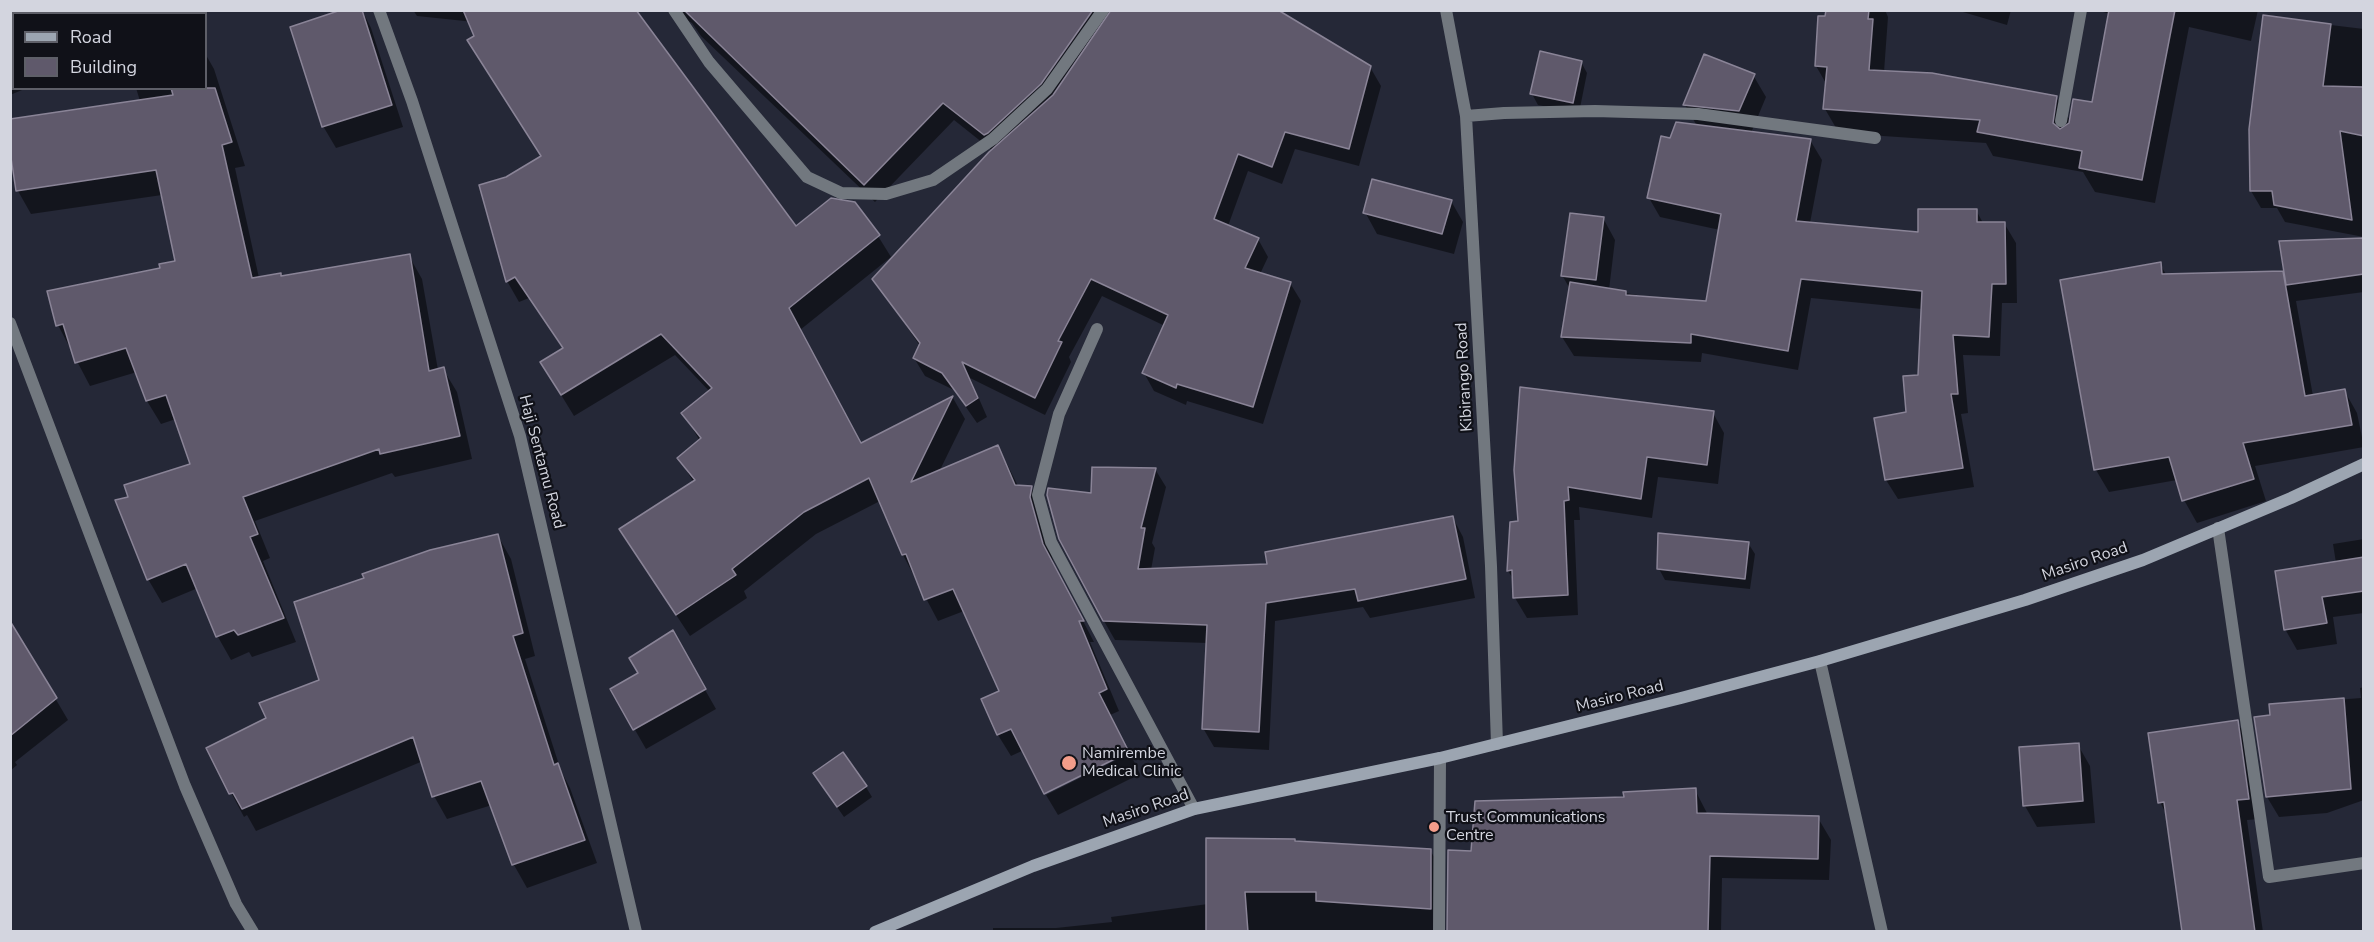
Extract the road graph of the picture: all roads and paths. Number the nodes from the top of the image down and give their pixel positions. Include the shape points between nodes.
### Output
1 (379, 10) edge
2 (674, 10) edge
3 (1103, 10) edge
4 (1446, 10) edge
5 (2081, 10) edge
6 (1466, 116) junction
7 (2061, 121) dead end
8 (1875, 138) dead end
9 (10, 323) edge
10 (1097, 329) dead end
11 (2364, 464) edge
12 (2218, 528) junction
13 (1820, 661) junction
14 (1497, 744) junction
15 (1440, 758) junction
16 (1194, 809) junction
17 (2364, 863) edge
18 (253, 932) edge
19 (636, 932) edge
20 (875, 932) edge
21 (1440, 932) edge
22 (1882, 932) edge

1 - 19 street, Haji Sentamu Road via 520,436
2 - 3 street via 709,62 807,177 841,193 886,194 933,180 993,138 1047,89
4 - 6 street, Kibirango Road
5 - 7 street
6 - 8 street via 1595,111 1698,114
6 - 14 street, Kibirango Road
9 - 18 street via 185,786 236,904
10 - 16 street via 1059,414 1038,495 1051,542
11 - 12 main road, Masiro Road
12 - 13 main road, Masiro Road via 2143,560 2025,600
12 - 17 street via 2269,877
13 - 14 main road, Masiro Road
13 - 22 street
14 - 15 main road, Masiro Road
15 - 16 main road, Masiro Road
15 - 21 street
16 - 20 main road, Masiro Road via 1033,866

